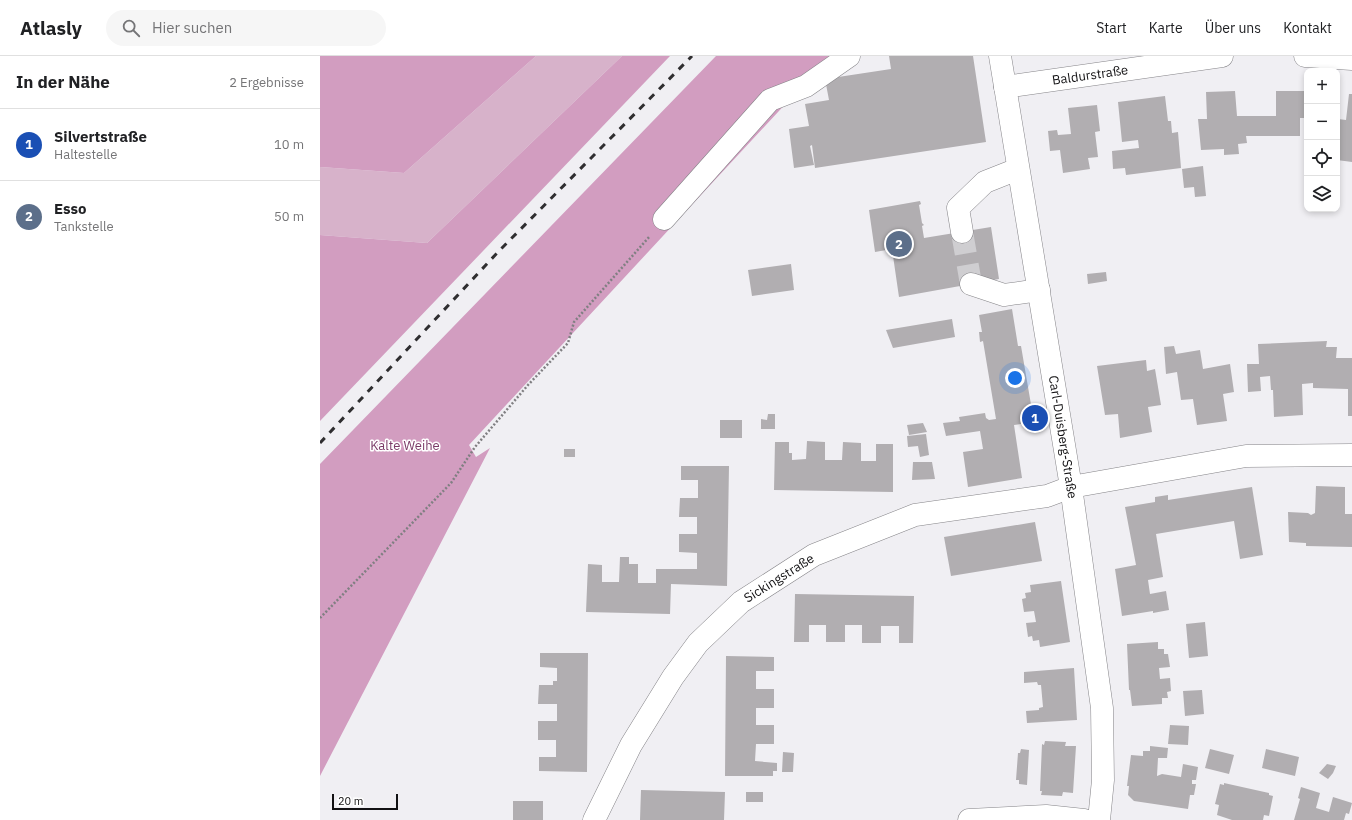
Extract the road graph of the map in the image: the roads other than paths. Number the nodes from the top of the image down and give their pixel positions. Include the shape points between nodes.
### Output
1 (849, 56) edge
2 (1000, 56) edge
3 (1222, 56) edge
4 (1305, 56) edge
5 (1350, 58) edge
6 (1005, 87) junction
7 (1018, 168) junction
8 (664, 219) road end
9 (962, 232) tunnel mouth
10 (971, 284) dead end
11 (1039, 290) junction
12 (1352, 455) edge
13 (1071, 487) junction
14 (594, 820) edge
15 (969, 820) edge
16 (1084, 820) edge
17 (1099, 820) edge

1 - 8 street via 806,86 770,100
2 - 6 street, Carl-Duisberg-Straße
3 - 6 street, Baldurstraße
4 - 5 street
6 - 7 street, Carl-Duisberg-Straße
7 - 9 street via 985,182 958,208
7 - 11 street, Carl-Duisberg-Straße
10 - 11 street via 1004,295
11 - 13 street, Carl-Duisberg-Straße
12 - 13 street, Sickingstraße via 1246,456
13 - 14 street, Sickingstraße via 1047,496 915,515 814,554 741,602 698,643 673,677 631,745
13 - 17 street, Carl-Duisberg-Straße via 1102,708 1103,780
15 - 16 street via 1046,816

